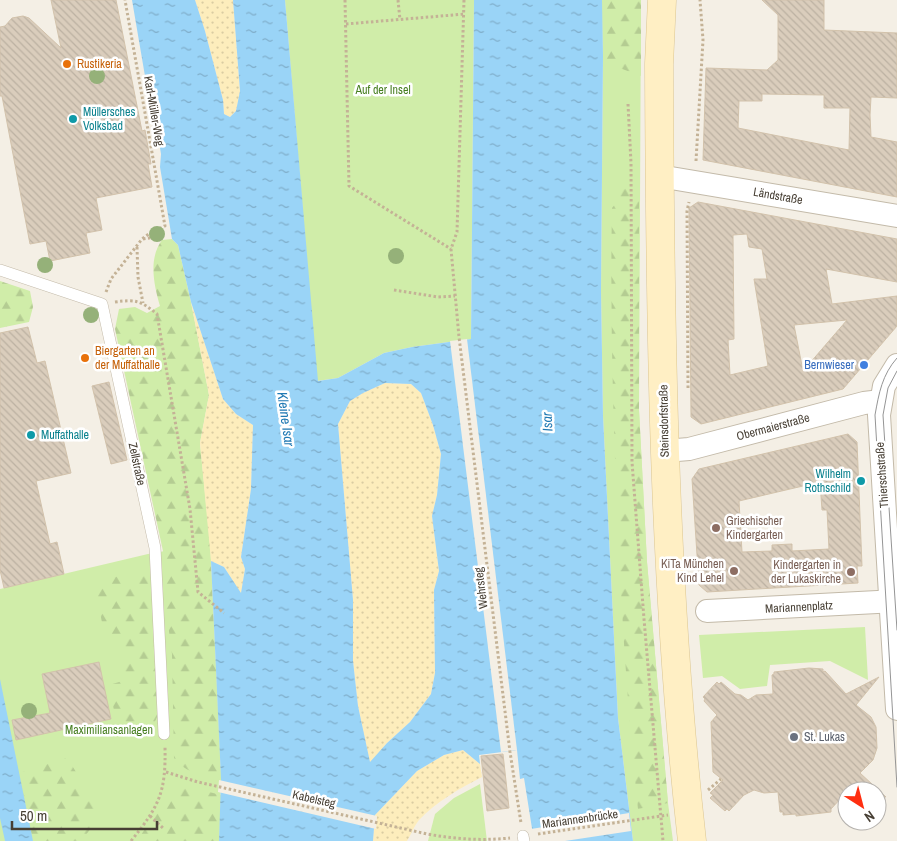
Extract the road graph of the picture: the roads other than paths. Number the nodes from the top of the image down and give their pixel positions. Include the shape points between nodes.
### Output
1 (662, 0) edge
2 (659, 176) junction
3 (897, 216) edge
4 (0, 270) edge
5 (897, 365) edge
6 (881, 400) junction
7 (665, 450) junction
8 (894, 601) edge
9 (707, 611) dead end
10 (897, 709) edge
11 (164, 734) road end
12 (692, 841) edge

1 - 2 main road, Steinsdorfstraße via 658,64
2 - 3 street, Ländstraße
2 - 7 main road, Steinsdorfstraße
4 - 11 lane, Zellstraße via 102,304 155,548
5 - 6 street, Thierschstraße via 884,386
6 - 7 street, Obermaierstraße via 689,449
6 - 8 street, Thierschstraße via 879,415
7 - 12 main road, Steinsdorfstraße via 672,613
8 - 9 street, Mariannenplatz
8 - 10 street, Thierschstraße

